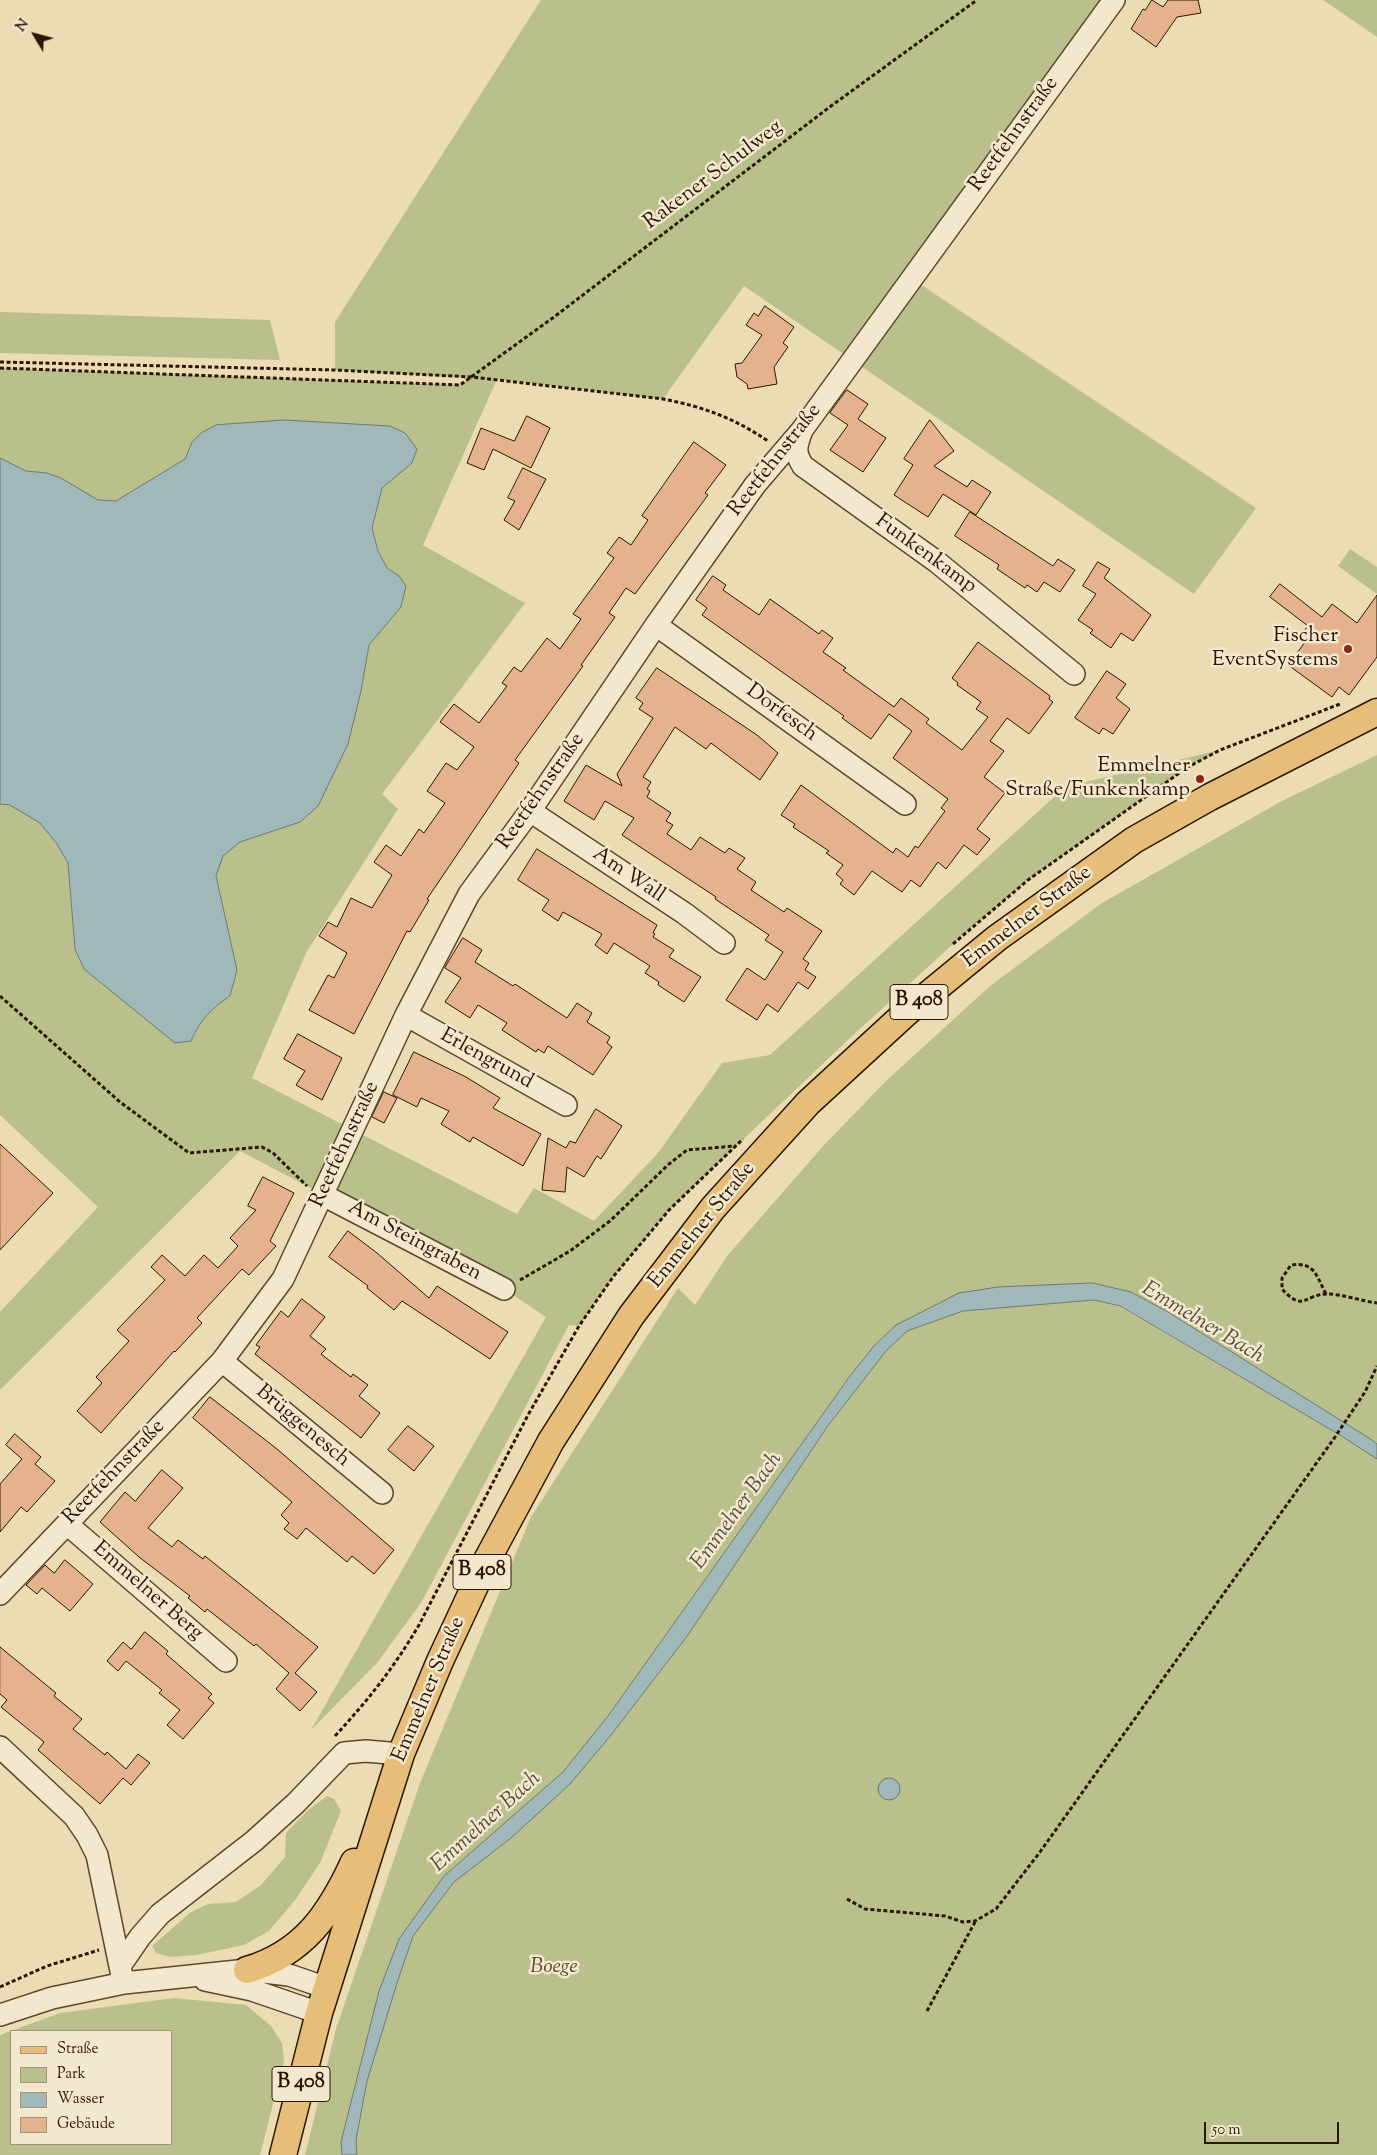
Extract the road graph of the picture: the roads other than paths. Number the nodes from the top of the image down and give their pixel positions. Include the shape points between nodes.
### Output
1 (1114, 0) edge
2 (802, 430) junction
3 (656, 625) junction
4 (1074, 674) dead end
5 (1377, 712) edge
6 (906, 804) dead end
7 (530, 811) junction
8 (724, 943) dead end
9 (406, 1015) junction
10 (566, 1104) dead end
11 (323, 1195) junction
12 (504, 1290) road end
13 (222, 1360) junction
14 (382, 1493) dead end
15 (67, 1524) junction
16 (0, 1594) edge
17 (226, 1661) dead end
18 (0, 1747) edge
19 (401, 1754) junction
20 (392, 1783) junction
21 (247, 1970) junction
22 (122, 1975) junction
23 (188, 1977) junction
24 (327, 1988) junction
25 (319, 2013) junction
26 (0, 2014) edge
27 (283, 2155) edge

1 - 2 street, Reetfehnstraße
2 - 3 street, Reetfehnstraße via 755,485
2 - 4 street, Funkenkamp via 795,448 803,466 937,562
3 - 6 street, Dorfesch
3 - 7 street, Reetfehnstraße
5 - 19 main road, Emmelner Straße / B 408 via 1210,797 1134,840 997,938 907,1012 808,1104 713,1208 631,1316 556,1434 487,1560
7 - 8 street, Am Wall
7 - 9 street, Reetfehnstraße via 469,894
9 - 10 street, Erlengrund
9 - 11 street, Reetfehnstraße
11 - 12 street, Am Steingraben
11 - 13 street, Reetfehnstraße via 283,1279
13 - 14 street, Brüggenesch
13 - 15 street, Reetfehnstraße
15 - 16 street, Reetfehnstraße
15 - 17 street, Emmelner Berg
18 - 22 street via 74,1816 87,1834 97,1855
19 - 20 main road, Emmelner Straße / B 408
19 - 22 street via 366,1751 344,1754 254,1841 160,1914 140,1937
20 - 21 main road via 347,1878 319,1924 295,1948
20 - 24 main road, Emmelner Straße / B 408
21 - 23 street
21 - 24 street via 288,1975
22 - 23 street
22 - 26 street
23 - 25 street via 252,1990
24 - 25 main road, Emmelner Straße / B 408
25 - 27 main road, B 408

